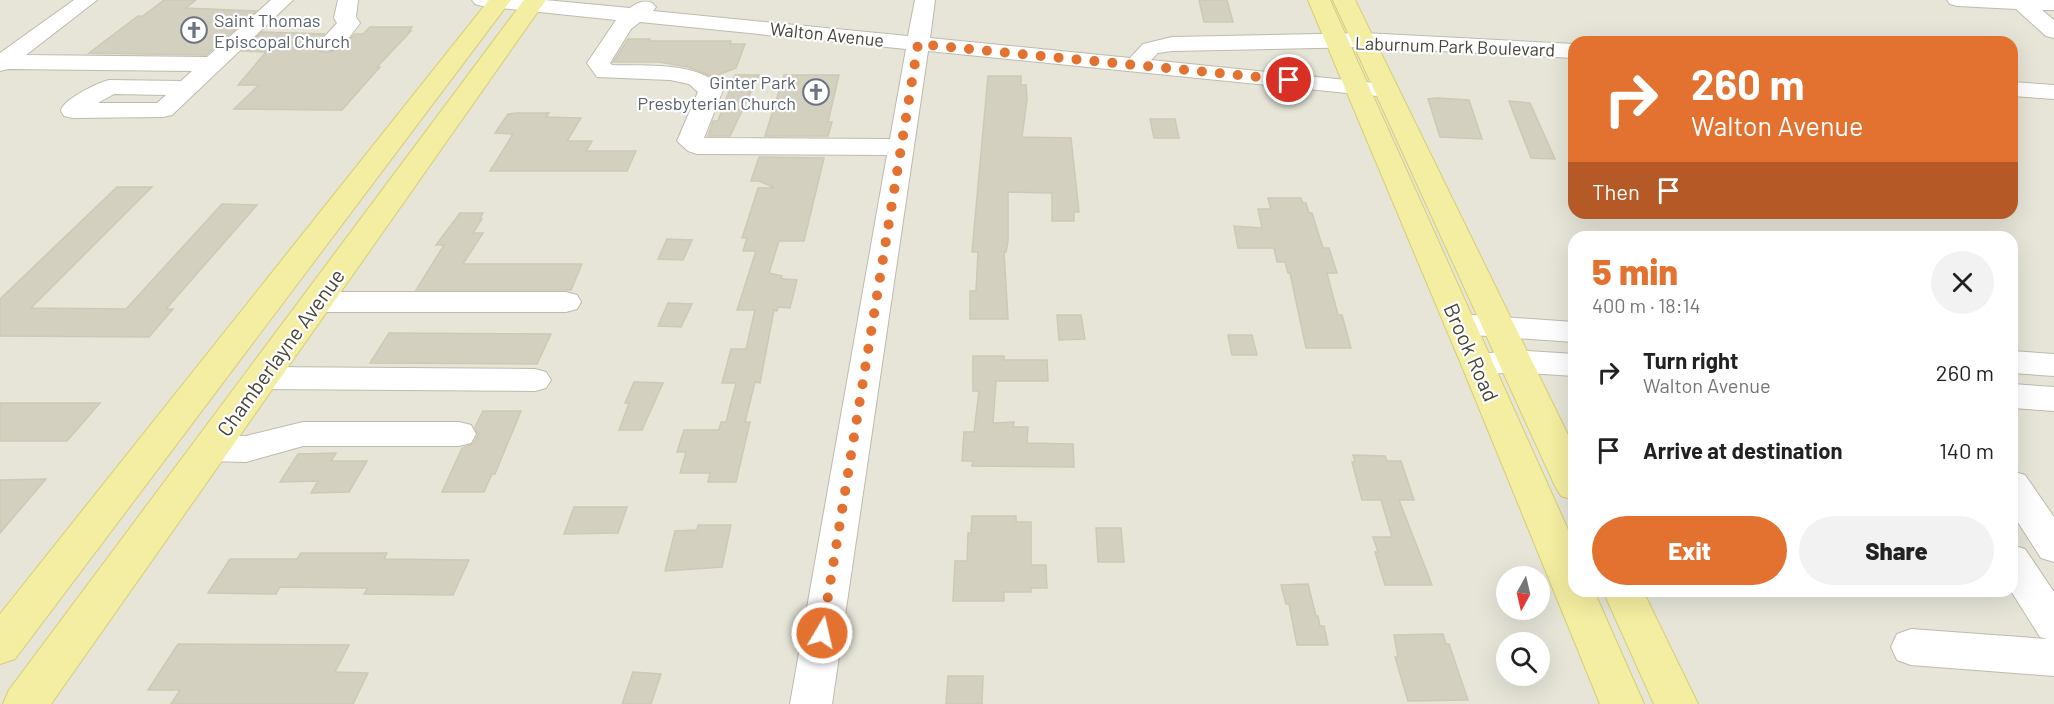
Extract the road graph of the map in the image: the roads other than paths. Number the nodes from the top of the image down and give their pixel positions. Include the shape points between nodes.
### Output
1 (87, 0) edge
2 (282, 0) edge
3 (348, 0) edge
4 (925, 0) edge
5 (1319, 0) edge
6 (1344, 0) edge
7 (1957, 0) edge
8 (509, 1) edge
9 (2020, 1) edge
10 (2054, 4) edge
11 (644, 8) edge
12 (2054, 31) edge
13 (918, 44) junction
14 (328, 45) dead end
15 (1354, 49) junction
16 (1568, 51) edge
17 (1, 63) edge
18 (214, 63) junction
19 (1138, 65) junction
20 (1568, 67) edge
21 (2018, 72) edge
22 (2054, 74) edge
23 (1357, 87) junction
24 (189, 88) dead end
25 (1387, 90) junction
26 (2018, 90) edge
27 (2054, 92) edge
28 (901, 147) junction
29 (316, 302) junction
30 (566, 302) dead end
31 (1459, 324) junction
32 (1498, 327) junction
33 (1568, 332) edge
34 (2018, 362) edge
35 (1496, 363) junction
36 (2054, 365) edge
37 (1568, 366) edge
38 (261, 378) junction
39 (535, 380) dead end
40 (2018, 396) edge
41 (2054, 399) edge
42 (459, 435) dead end
43 (211, 448) junction
44 (1568, 477) edge
45 (2018, 494) edge
46 (2054, 546) edge
47 (1568, 558) edge
48 (2018, 569) edge
49 (1582, 597) edge
50 (1626, 597) edge
51 (2054, 626) edge
52 (0, 646) edge
53 (1911, 647) dead end
54 (2054, 658) edge
55 (24, 704) edge
56 (811, 704) edge
57 (1622, 704) edge
58 (1676, 704) edge

1 - 17 street
2 - 18 street
3 - 14 street via 345,18 350,23
4 - 13 street
5 - 15 main road, Brook Road
6 - 15 main road, Brook Road
7 - 9 street
8 - 11 street, Walton Avenue
8 - 29 main road, Chamberlayne Avenue
8 - 52 main road, Chamberlayne Avenue
9 - 10 street
9 - 12 street
11 - 13 street, Walton Avenue
11 - 28 street via 623,25 598,63 605,72 598,89 700,84 690,141 698,146
13 - 19 street, Walton Avenue
13 - 28 street
15 - 16 street, Laburnum Park Boulevard
15 - 19 street via 1172,44 1141,53
15 - 20 street, Laburnum Park Boulevard
15 - 23 main road, Brook Road
15 - 25 main road, Brook Road
17 - 18 street
18 - 24 street
19 - 23 street, Walton Avenue
21 - 22 street
23 - 25 street, Walton Avenue
23 - 31 main road, Brook Road
25 - 32 main road, Brook Road
26 - 27 street
28 - 56 street
29 - 30 street
29 - 38 main road, Chamberlayne Avenue
31 - 32 street
31 - 35 main road, Brook Road
32 - 33 street
32 - 35 main road, Brook Road
34 - 36 street
35 - 37 street
35 - 44 main road, Brook Road
35 - 47 main road, Brook Road
38 - 39 street
38 - 43 main road, Chamberlayne Avenue
40 - 41 street
42 - 43 street via 303,434 246,448
43 - 55 main road, Chamberlayne Avenue
45 - 46 street
48 - 51 street
49 - 57 main road, Brook Road
50 - 58 main road
53 - 54 street

